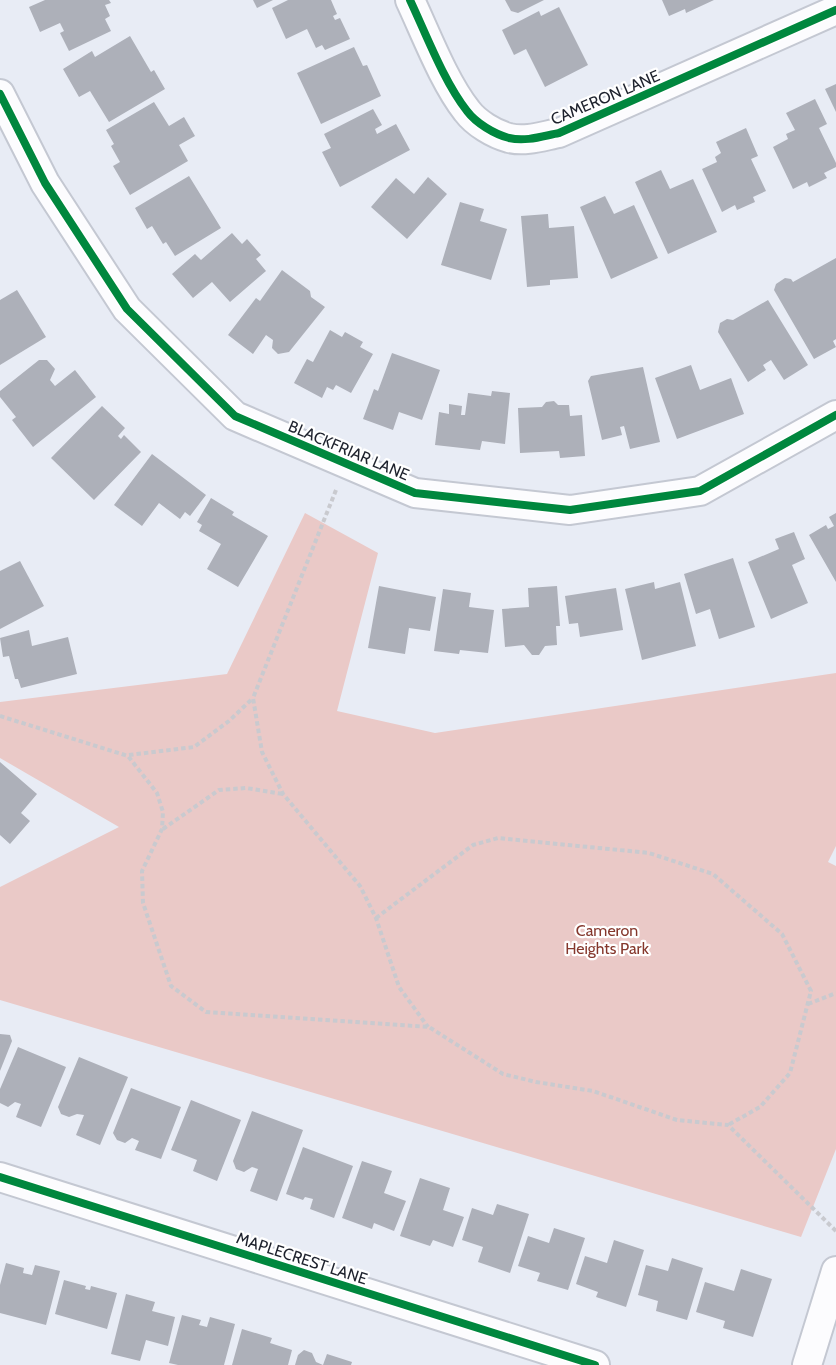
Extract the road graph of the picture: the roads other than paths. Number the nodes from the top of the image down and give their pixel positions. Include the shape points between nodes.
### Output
1 (410, 0) edge
2 (836, 10) edge
3 (0, 94) edge
4 (836, 415) edge
5 (0, 1177) edge
6 (836, 1271) edge
7 (595, 1365) edge
8 (807, 1365) edge

1 - 2 street, CAMERON LANE via 468,113 486,128 510,138 533,139 559,133
3 - 4 street, BLACKFRIAR LANE via 45,183 127,309 236,416 415,493 570,510 700,491
5 - 7 street, MAPLECREST LANE
6 - 8 street

